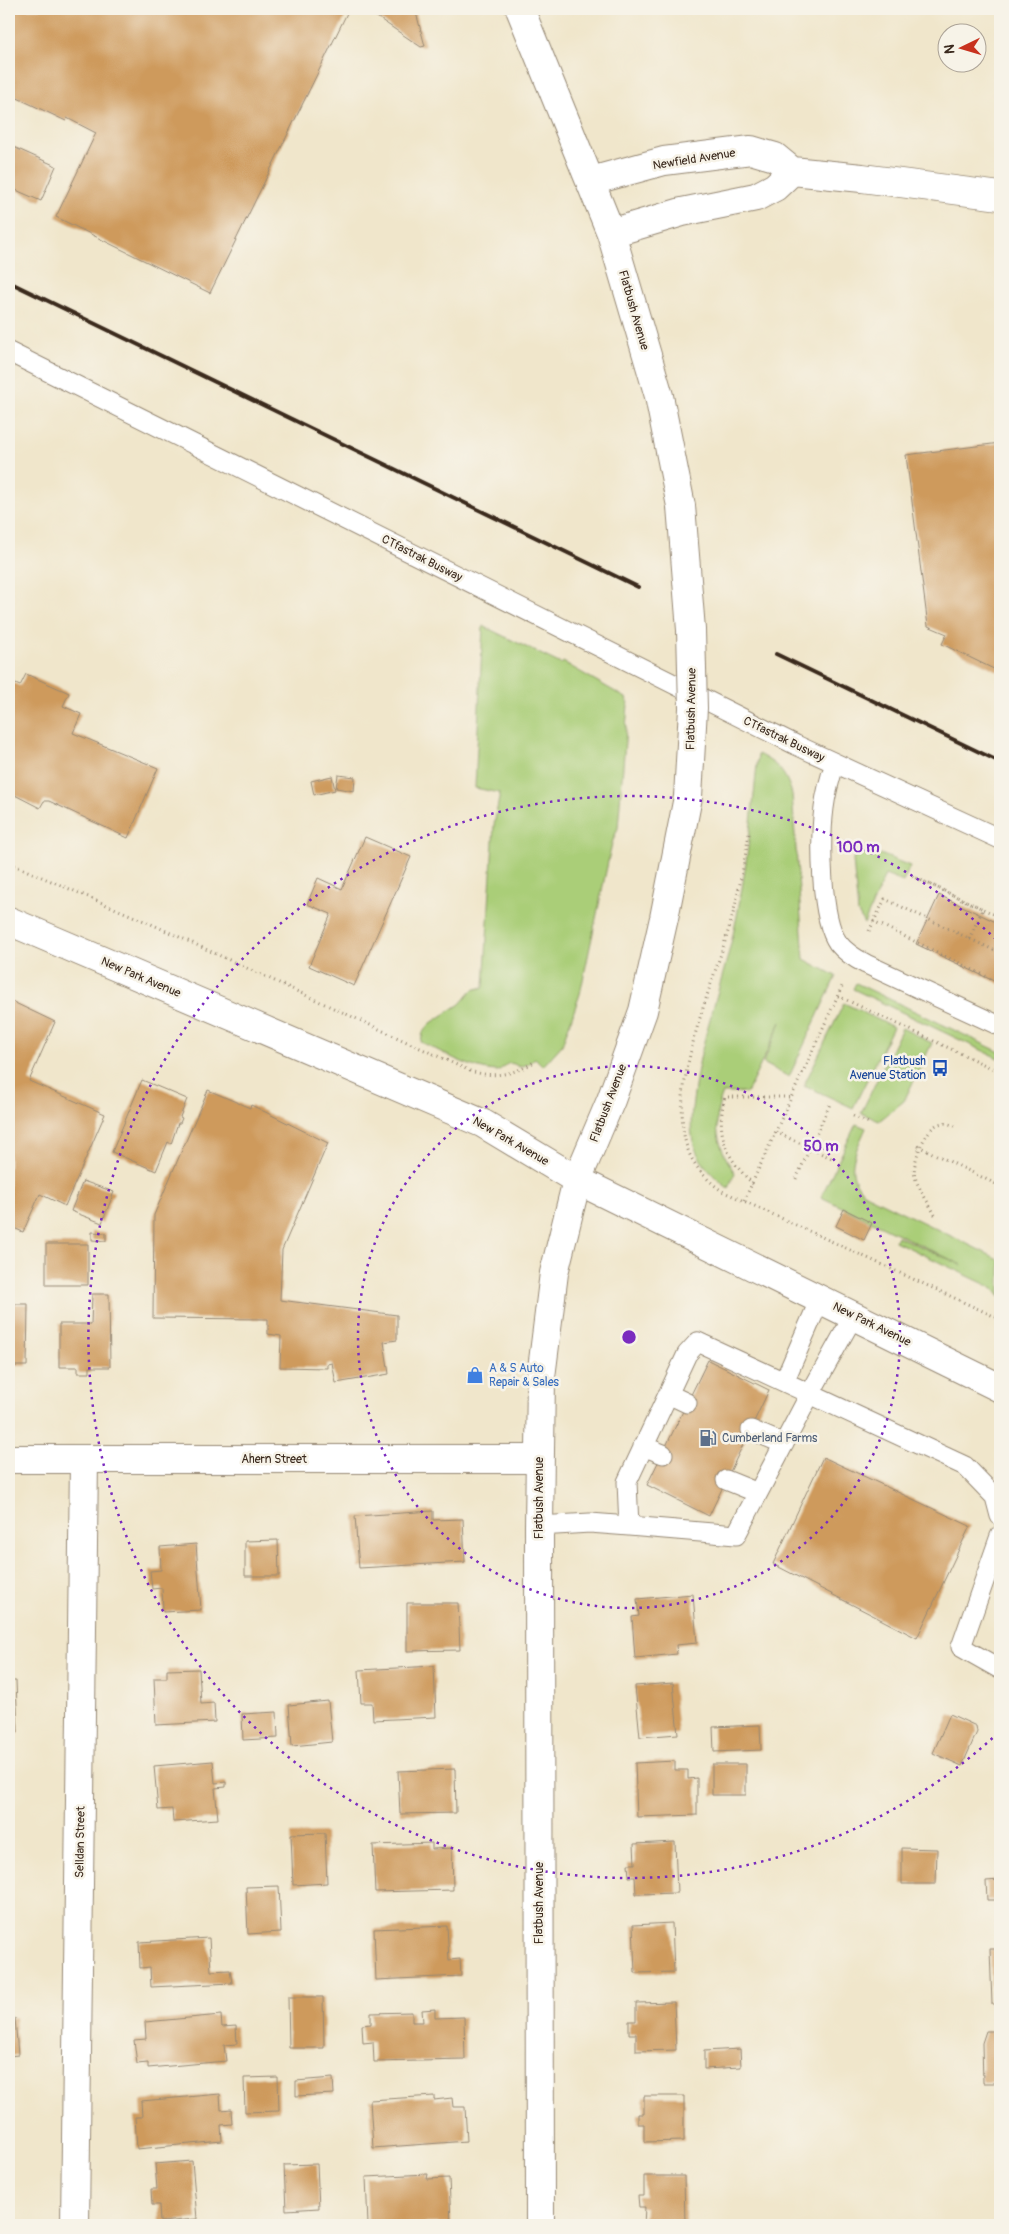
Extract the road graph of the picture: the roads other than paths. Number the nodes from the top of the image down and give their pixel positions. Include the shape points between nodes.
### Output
1 (520, 9) edge
2 (792, 171) junction
3 (591, 181) junction
4 (1000, 196) edge
5 (611, 233) junction
6 (9, 352) edge
7 (835, 763) junction
8 (1000, 839) edge
9 (9, 921) edge
10 (1000, 1026) edge
11 (577, 1180) junction
12 (820, 1299) junction
13 (854, 1315) junction
14 (784, 1382) junction
15 (1000, 1388) edge
16 (668, 1394) junction
17 (810, 1394) junction
18 (687, 1403) dead end
19 (750, 1430) dead end
20 (784, 1444) junction
21 (643, 1446) junction
22 (663, 1454) dead end
23 (539, 1458) junction
24 (9, 1459) edge
25 (84, 1460) junction
26 (726, 1480) dead end
27 (758, 1493) junction
28 (1000, 1516) edge
29 (539, 1526) junction
30 (629, 1526) junction
31 (1000, 1536) edge
32 (1000, 1669) edge
33 (75, 2225) edge
34 (540, 2225) edge

1 - 3 street, Flatbush Avenue
2 - 3 street, Newfield Avenue via 775,157 752,150 664,161
2 - 4 street
2 - 5 street via 775,187 756,197 682,212
3 - 5 street, Flatbush Avenue
5 - 11 street, Flatbush Avenue, bridge via 659,396 681,506 691,630 693,708 688,797 643,1011 611,1100
6 - 7 lane, CTfastrak Busway
7 - 8 lane, CTfastrak Busway
7 - 10 lane, CTfastrak Busway via 826,793 822,836 824,894 829,922 838,944 866,964
9 - 11 street, New Park Avenue via 482,1123
11 - 12 street, New Park Avenue
11 - 23 street, Flatbush Avenue via 554,1273 541,1378
12 - 13 street, New Park Avenue
12 - 14 lane
13 - 15 street, New Park Avenue
13 - 17 lane
14 - 16 lane via 698,1342 687,1354
14 - 17 lane
16 - 18 lane
16 - 21 lane
17 - 20 lane
17 - 28 lane via 965,1466 995,1497
19 - 20 lane
20 - 27 lane
21 - 22 lane
21 - 30 lane via 626,1482
23 - 25 street, Ahern Street
23 - 29 street, Flatbush Avenue
24 - 25 street, Ahern Street
25 - 33 street, Selldan Street
26 - 27 lane
27 - 30 lane via 736,1535
29 - 30 lane via 590,1523
29 - 34 street, Flatbush Avenue
31 - 32 lane via 961,1647

